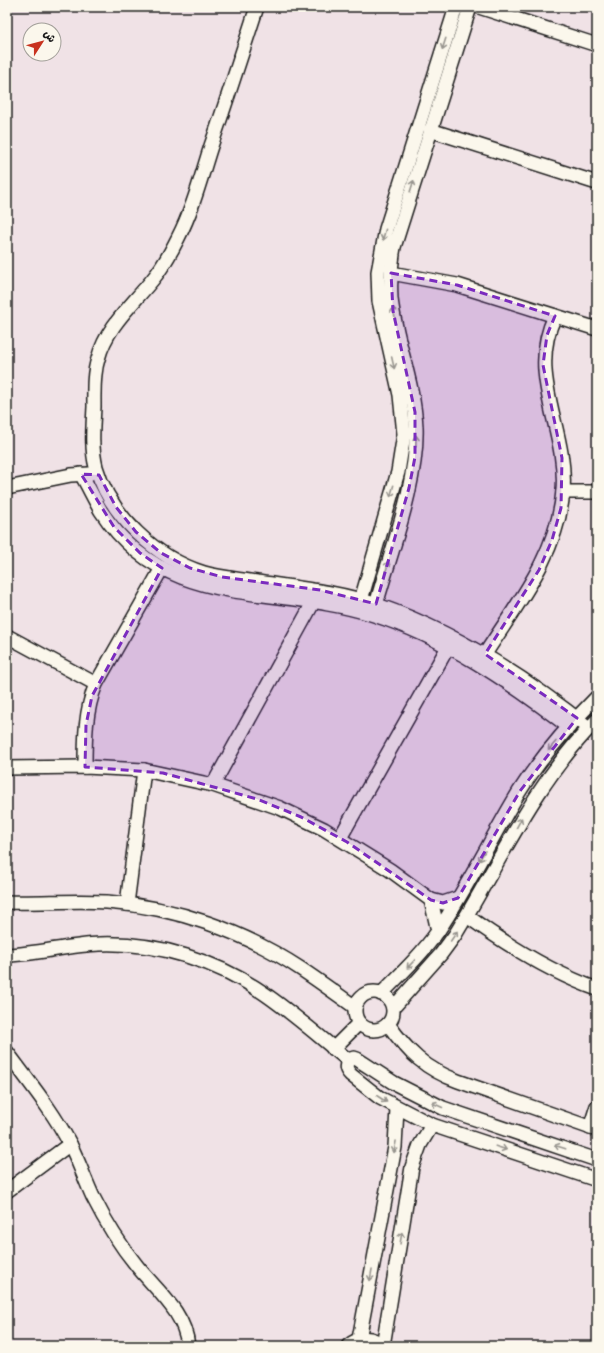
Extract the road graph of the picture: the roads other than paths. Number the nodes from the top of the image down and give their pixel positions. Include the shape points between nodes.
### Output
1 (257, 7) edge
2 (456, 7) edge
3 (470, 7) edge
4 (479, 7) edge
5 (597, 45) edge
6 (430, 130) junction
7 (597, 183) edge
8 (391, 273) junction
9 (555, 316) junction
10 (597, 329) edge
11 (82, 474) junction
12 (99, 475) junction
13 (7, 488) edge
14 (563, 492) junction
15 (597, 492) edge
16 (162, 568) junction
17 (361, 600) junction
18 (314, 601) junction
19 (376, 604) junction
20 (7, 636) edge
21 (448, 647) junction
22 (485, 654) junction
23 (96, 684) junction
24 (597, 696) edge
25 (573, 722) junction
26 (593, 724) edge
27 (85, 767) junction
28 (7, 768) edge
29 (144, 770) junction
30 (213, 785) junction
31 (340, 838) junction
32 (458, 898) junction
33 (431, 900) junction
34 (7, 902) edge
35 (127, 904) junction
36 (467, 916) junction
37 (438, 930) junction
38 (7, 956) edge
39 (596, 985) edge
40 (381, 994) junction
41 (355, 1007) junction
42 (393, 1008) junction
43 (359, 1023) junction
44 (388, 1024) junction
45 (334, 1049) junction
46 (7, 1052) edge
47 (348, 1060) junction
48 (597, 1106) edge
49 (397, 1108) junction
50 (432, 1125) junction
51 (593, 1129) edge
52 (70, 1144) junction
53 (597, 1160) edge
54 (597, 1180) edge
55 (7, 1191) edge
56 (354, 1342) edge
57 (188, 1346) edge
58 (383, 1346) edge

1 - 12 street via 194,202 184,225 163,264 108,335 99,355 94,377 93,436 94,456
2 -> 17 street via 379,257 379,301 400,395 404,434 398,472
3 - 6 street
4 - 5 street
6 - 7 street
8 -> 6 street via 397,234
8 - 9 street via 457,285
19 -> 8 street via 410,488 415,457 414,406 393,311
9 - 10 street
9 - 14 street via 547,335 543,365 562,458
11 - 12 street
11 - 13 street
11 - 16 street via 102,512 114,527 140,553
12 - 17 street via 116,507 136,532 161,553 176,561 222,577 320,590
14 - 15 street
14 - 22 street via 557,525 546,555
16 - 18 street via 178,577 221,590
16 - 23 street
17 - 19 street
18 - 21 street via 375,615 412,629
18 - 30 street
19 - 22 street via 433,627
20 - 23 street
21 - 25 street
21 - 31 street
22 - 25 street
23 - 27 street via 87,716
24 - 25 street
25 - 26 street
25 -> 32 street via 548,751 520,791
36 -> 26 street via 534,798 562,759
27 - 28 street
27 - 29 street
29 - 30 street
29 - 35 street
30 - 31 street via 280,808
31 - 33 street
32 - 33 street via 443,903
32 - 37 street
33 - 37 street
34 - 35 street via 86,901
35 - 41 street via 188,917 244,938 300,968
36 - 39 street via 551,969
42 -> 36 street via 441,954
37 -> 40 street via 412,963
38 - 45 street via 99,944 139,946 177,953 215,966 250,984 282,1006
40 - 41 street via 365,994
40 - 42 street via 389,999
41 - 43 street
42 - 44 street
43 - 44 street via 374,1030
43 - 45 street
44 - 51 street via 411,1053 438,1073
45 - 47 street
46 - 52 street via 51,1112
47 -> 49 street via 345,1066 347,1071 367,1089
53 -> 47 street via 444,1108 394,1083 358,1058
48 - 51 street
49 - 50 street
49 -> 56 street via 396,1142
50 -> 54 street
58 -> 50 street via 412,1167 420,1145
52 - 55 street
52 - 57 street via 103,1216 136,1265 175,1309 184,1326
56 - 58 street via 372,1339

